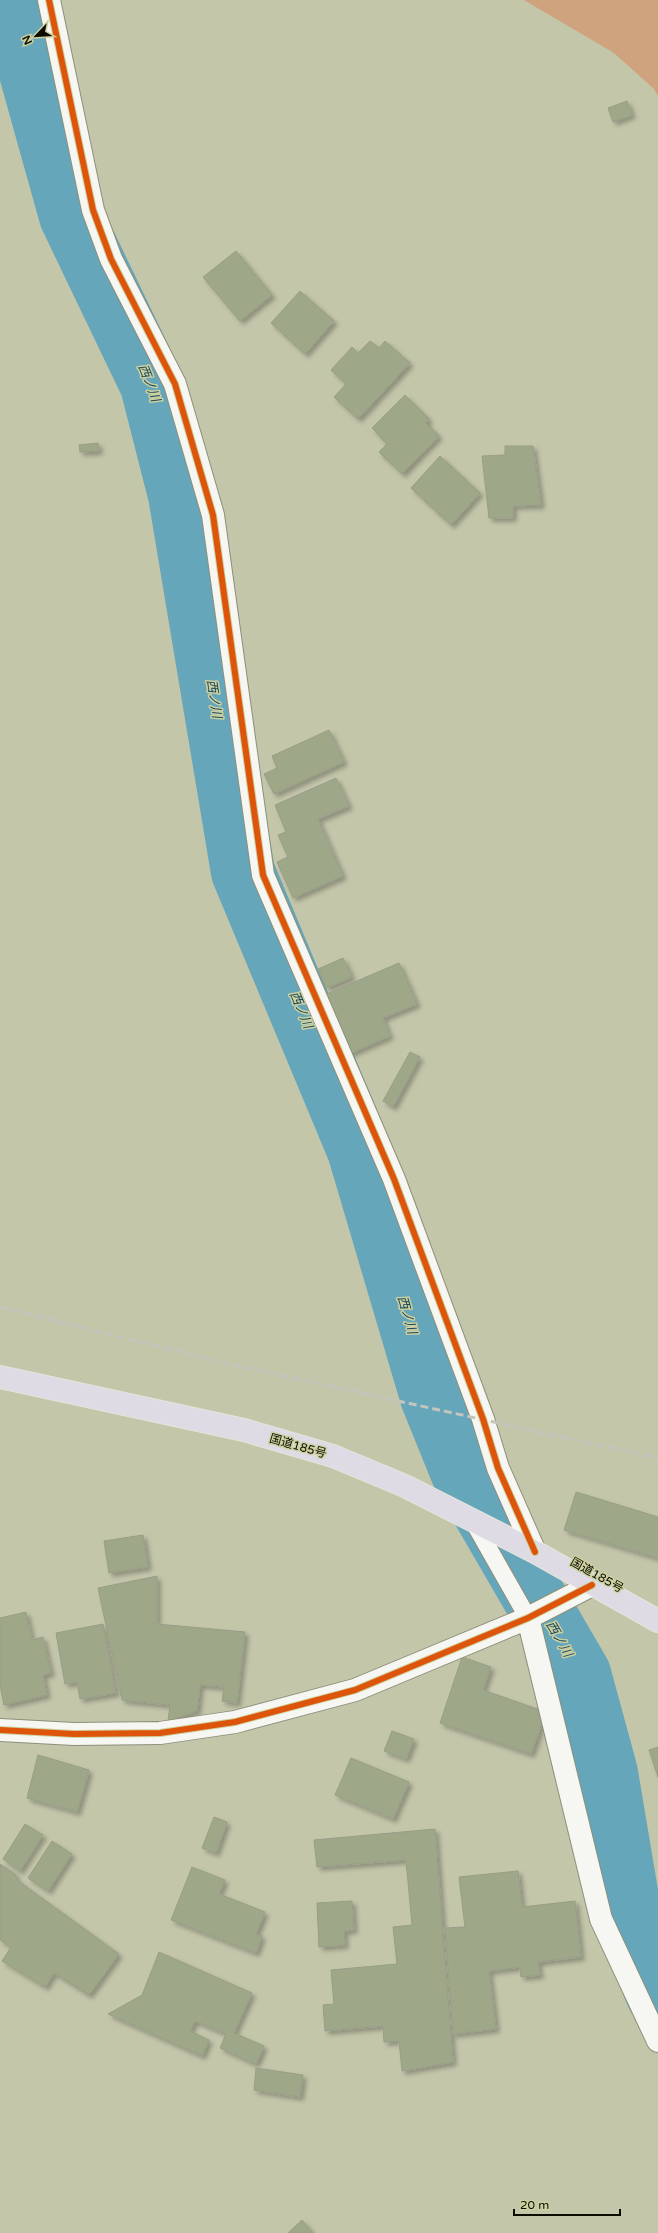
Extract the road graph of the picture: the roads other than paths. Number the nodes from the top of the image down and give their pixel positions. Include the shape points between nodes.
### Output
1 (49, 0) edge
2 (0, 1377) edge
3 (478, 1524) junction
4 (530, 1550) junction
5 (592, 1585) junction
6 (533, 1616) junction
7 (658, 1621) edge
8 (0, 1730) edge
9 (658, 2042) edge

1 - 4 street via 93,210 111,259 175,384 213,514 263,875 394,1179
2 - 3 highway, 国道185号 via 244,1430 333,1456 405,1486
3 - 4 highway, 国道185号
3 - 6 lane
4 - 5 highway, 国道185号
5 - 6 street
5 - 7 highway, 国道185号
6 - 8 street via 355,1690 234,1722 160,1733 74,1734
6 - 9 street via 601,1919

